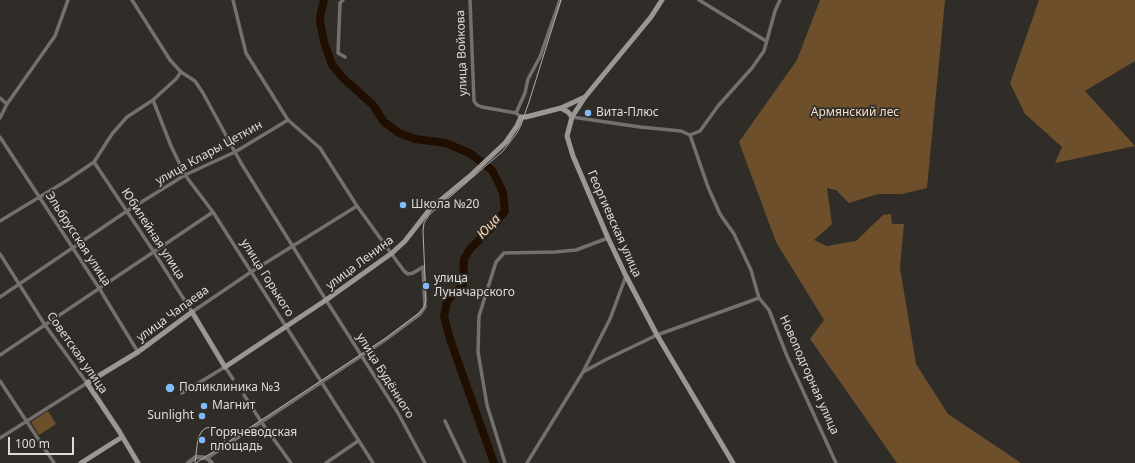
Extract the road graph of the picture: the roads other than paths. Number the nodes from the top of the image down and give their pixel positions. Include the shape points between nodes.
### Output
1 (68, 0) edge
2 (132, 0) edge
3 (233, 0) edge
4 (343, 0) edge
5 (470, 0) edge
6 (560, 0) edge
7 (662, 0) edge
8 (699, 0) edge
9 (780, 0) edge
10 (766, 41) junction
11 (345, 57) dead end
12 (180, 72) junction
13 (585, 97) junction
14 (0, 98) edge
15 (153, 100) junction
16 (7, 104) junction
17 (561, 108) junction
18 (518, 115) junction
19 (572, 117) junction
20 (0, 118) edge
21 (288, 120) junction
22 (690, 135) junction
23 (0, 137) edge
24 (235, 152) junction
25 (94, 162) junction
26 (185, 174) junction
27 (39, 198) junction
28 (357, 206) junction
29 (127, 211) junction
30 (213, 212) junction
31 (0, 221) edge
32 (608, 238) junction
33 (292, 246) junction
34 (72, 247) junction
35 (154, 252) junction
36 (392, 253) junction
37 (0, 254) edge
38 (251, 272) junction
39 (626, 276) junction
40 (20, 284) junction
41 (99, 288) junction
42 (0, 297) edge
43 (759, 298) junction
44 (326, 300) junction
45 (192, 312) junction
46 (45, 325) junction
47 (286, 326) junction
48 (657, 335) junction
49 (138, 352) junction
50 (0, 355) edge
51 (361, 356) junction
52 (225, 367) junction
53 (583, 372) junction
54 (233, 379) dead end
55 (0, 381) edge
56 (87, 383) junction
57 (320, 383) junction
58 (182, 393) dead end
59 (244, 395) dead end
60 (26, 421) junction
61 (445, 421) dead end
62 (262, 422) junction
63 (122, 437) junction
64 (0, 438) edge
65 (358, 441) junction
66 (207, 458) junction
67 (54, 463) edge
68 (81, 463) edge
69 (138, 463) edge
70 (188, 463) edge
71 (212, 463) edge
72 (291, 463) edge
73 (326, 463) edge
74 (372, 463) edge
75 (425, 463) edge
76 (466, 463) edge
77 (504, 463) edge
78 (527, 463) edge
79 (733, 463) edge
80 (836, 463) edge

1 - 16 street via 55,36
2 - 12 street, улица Будённого
3 - 21 street via 246,53
4 - 11 street via 340,3 338,53
5 - 18 street, улица Войкова via 474,101 482,107
6 - 18 street via 540,57 528,79
7 - 13 main road, Георгиевская улица
8 - 10 street
9 - 10 street
10 - 22 street via 764,51 752,68 718,106 700,131
12 - 15 street
12 - 24 street, улица Будённого via 195,81
13 - 17 main road
13 - 19 main road, Георгиевская улица
14 - 16 street
15 - 25 street via 127,118 112,134
15 - 26 street, улица Горького
16 - 20 street
17 - 18 main road via 526,117
17 - 19 main road
18 - 36 main road, улица Ленина via 518,126 506,142 430,209
19 - 22 street via 681,131
19 - 32 main road, Георгиевская улица via 568,142
21 - 24 street, улица Клары Цеткин
21 - 28 street via 320,148
22 - 43 street, Новоподгорная улица via 708,187 751,270
23 - 27 street, Эльбрусская улица
24 - 26 street, улица Клары Цеткин
24 - 33 street, улица Будённого
25 - 27 street
25 - 29 street, Юбилейная улица
26 - 29 street, улица Клары Цеткин
26 - 30 street, улица Горького
27 - 31 street
27 - 34 street, Эльбрусская улица
28 - 33 street, улица Чапаева
28 - 36 street
29 - 34 street, улица Клары Цеткин
29 - 35 street, Юбилейная улица
30 - 35 street
30 - 38 street, улица Горького
32 - 39 main road, Георгиевская улица
32 - 77 street via 576,250 504,253 496,262 480,316 478,352 487,404
33 - 38 street, улица Чапаева
33 - 44 street, улица Будённого
34 - 40 street, улица Клары Цеткин
34 - 41 street, Эльбрусская улица
35 - 41 street
35 - 45 street, Юбилейная улица
36 - 44 main road, улица Ленина
36 - 51 street via 408,274 423,268 425,307 420,314
37 - 40 street, Советская улица
38 - 45 street, улица Чапаева
38 - 47 street, улица Горького
39 - 48 main road, Георгиевская улица
39 - 53 street via 610,319
40 - 42 street, улица Клары Цеткин
40 - 46 street, Советская улица
41 - 46 street
41 - 49 street, Эльбрусская улица
43 - 48 street
43 - 80 street, Новоподгорная улица via 769,310
44 - 47 main road, улица Ленина
44 - 51 street, улица Будённого
45 - 49 main road, улица Чапаева
45 - 52 main road, Юбилейная улица
46 - 50 street
46 - 56 street, Советская улица
47 - 52 main road, улица Ленина
47 - 57 street, улица Горького
48 - 53 street
48 - 79 main road, Георгиевская улица
49 - 56 main road, улица Чапаева
51 - 57 street
51 - 75 street, улица Будённого via 398,413
52 - 54 street, Юбилейная улица
52 - 58 street, улица Ленина
53 - 78 street
55 - 60 street
56 - 60 street, улица Чапаева
56 - 63 main road, Советская улица
57 - 62 street
57 - 65 street, улица Горького
59 - 62 street
60 - 64 street, улица Чапаева
60 - 67 street
61 - 76 street
62 - 66 street
62 - 72 street
63 - 68 main road
63 - 69 main road, Советская улица
65 - 73 street
65 - 74 street, улица Горького
66 - 70 street via 196,457
66 - 71 street

